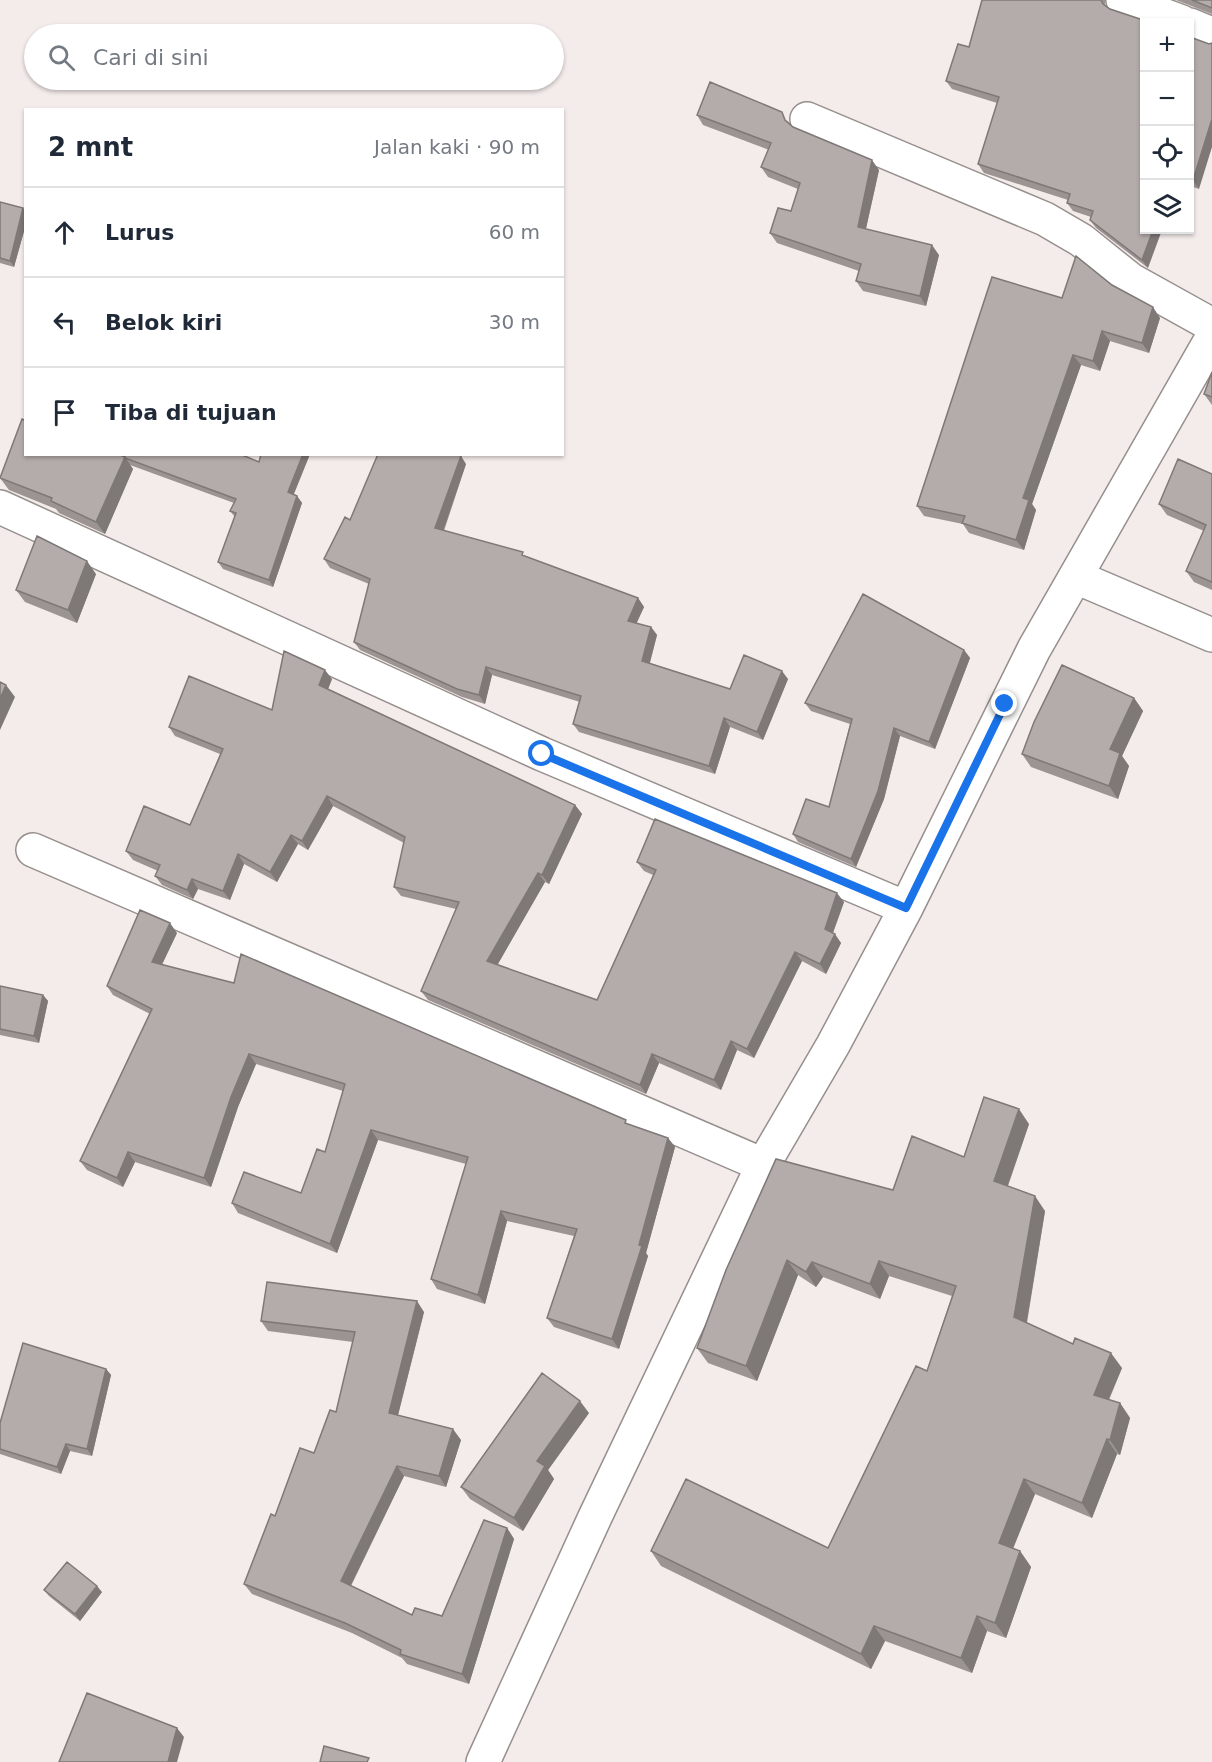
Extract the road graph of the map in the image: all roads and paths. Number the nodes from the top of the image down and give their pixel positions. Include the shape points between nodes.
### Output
1 (1124, 0) edge
2 (1171, 18) edge
3 (1194, 27) edge
4 (1212, 34) edge
5 (807, 119) dead end
6 (1212, 325) edge
7 (1212, 338) edge
8 (0, 507) edge
9 (1076, 577) junction
10 (1212, 635) edge
11 (33, 850) dead end
12 (906, 908) junction
13 (763, 1165) junction
14 (483, 1762) edge

1 - 2 street
3 - 4 street
5 - 6 street via 1045,219 1081,240 1131,280
7 - 9 street
8 - 12 street via 542,754
9 - 10 street
9 - 12 street via 1005,704
11 - 13 street
12 - 13 street
13 - 14 street

